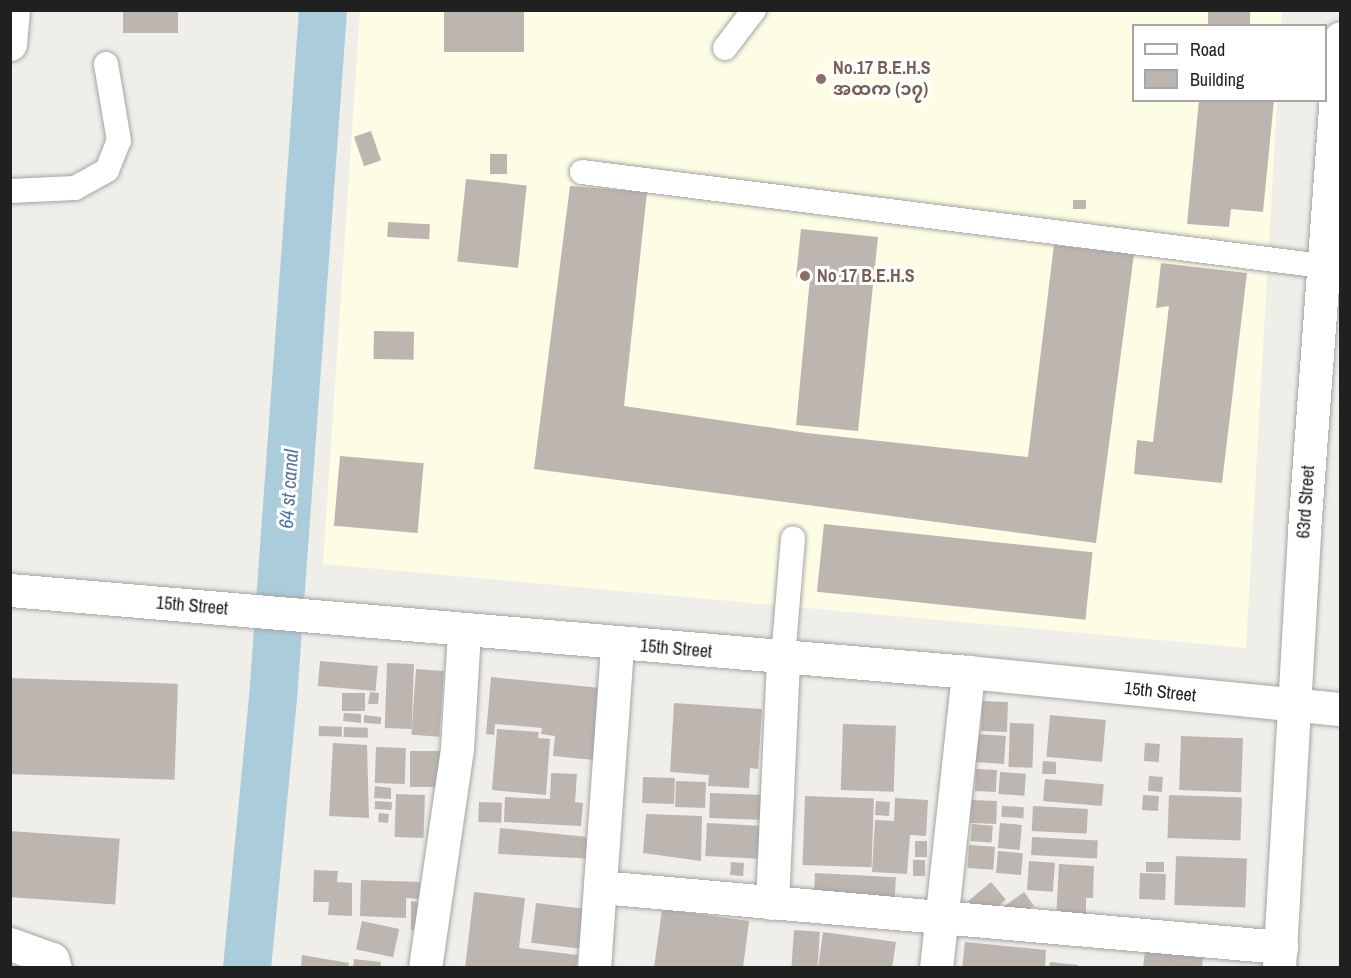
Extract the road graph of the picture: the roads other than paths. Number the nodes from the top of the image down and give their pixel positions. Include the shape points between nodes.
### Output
1 (13, 10) edge
2 (754, 10) edge
3 (1341, 38) edge
4 (10, 44) edge
5 (725, 48) dead end
6 (106, 64) dead end
7 (582, 172) dead end
8 (10, 191) edge
9 (1322, 266) junction
10 (793, 538) dead end
11 (10, 590) edge
12 (464, 631) junction
13 (617, 645) junction
14 (783, 658) junction
15 (968, 672) junction
16 (1295, 706) junction
17 (1341, 709) edge
18 (600, 888) junction
19 (772, 903) junction
20 (941, 920) junction
21 (10, 944) edge
22 (1280, 957) edge
23 (55, 968) edge
24 (425, 968) edge
25 (594, 968) edge
26 (936, 968) edge

1 - 4 street
2 - 5 lane
3 - 9 street, 63rd Street
6 - 8 lane via 119,141 107,170 75,188
7 - 9 lane
9 - 16 street, 63rd Street
10 - 14 lane
11 - 12 street, 15th Street
12 - 13 street, 15th Street
12 - 24 street via 457,749
13 - 14 street, 15th Street
13 - 18 street
14 - 15 street, 15th Street
14 - 19 street
15 - 16 street, 15th Street
15 - 20 street
16 - 17 street, 15th Street
16 - 22 street, 63rd Street
18 - 19 street
18 - 25 street
19 - 20 street
20 - 22 street
20 - 26 street
21 - 23 street via 52,959

